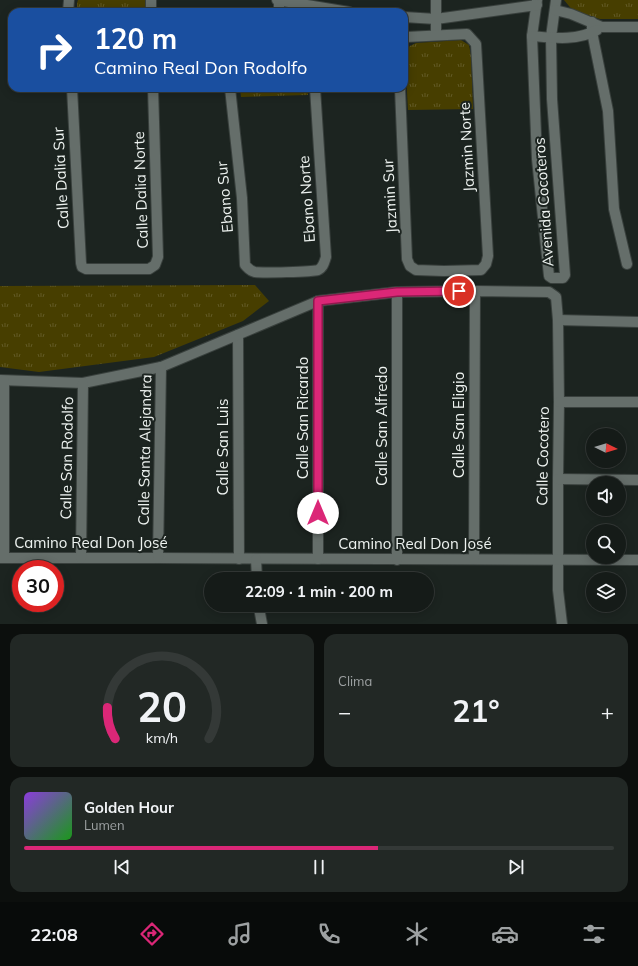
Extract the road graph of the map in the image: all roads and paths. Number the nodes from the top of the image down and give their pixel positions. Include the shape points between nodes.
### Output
1 (279, 0) edge
2 (436, 0) edge
3 (537, 2) edge
4 (555, 5) edge
5 (325, 8) edge
6 (408, 17) edge
7 (436, 19) junction
8 (592, 27) junction
9 (638, 27) edge
10 (436, 35) junction
11 (532, 36) junction
12 (408, 37) edge
13 (551, 37) junction
14 (72, 92) edge
15 (153, 92) edge
16 (230, 92) edge
17 (315, 92) edge
18 (400, 92) edge
19 (627, 264) dead end
20 (82, 267) joint
21 (282, 272) joint
22 (444, 272) joint
23 (475, 291) junction
24 (397, 292) junction
25 (318, 301) junction
26 (558, 320) junction
27 (638, 322) edge
28 (238, 335) junction
29 (161, 366) junction
30 (2, 381) edge
31 (83, 383) junction
32 (559, 402) junction
33 (638, 402) edge
34 (558, 479) junction
35 (638, 480) edge
36 (2, 558) edge
37 (81, 558) junction
38 (158, 558) junction
39 (238, 559) junction
40 (256, 559) junction
41 (318, 559) junction
42 (474, 559) junction
43 (558, 559) junction
44 (397, 560) junction
45 (638, 560) edge
46 (257, 572) edge
47 (260, 612) edge
48 (262, 624) edge
49 (562, 624) edge

1 - 5 street
2 - 7 street
3 - 7 street
3 - 11 street, Avenida Cocoteros
4 - 8 street
4 - 13 street, Avenida Cocoteros
6 - 7 street
7 - 10 street
8 - 9 street
8 - 13 street via 583,36
8 - 19 street via 608,111 614,209
10 - 12 street
10 - 22 street, Jazmin Norte via 467,34 476,44 488,256 481,270
11 - 13 street
11 - 13 street, Avenida Cocoteros via 537,159 549,276 563,278 552,99
14 - 20 street, Calle Dalia Sur
15 - 20 street, Calle Dalia Norte via 158,257 155,265 149,269
16 - 21 street, Ebano Sur via 242,198 245,265 254,272
17 - 21 street, Ebano Norte via 326,257 323,266 317,270
18 - 22 street, Jazmin Sur via 407,259 410,266 416,270
23 - 24 street
23 - 26 street, Calle Cocotero via 549,292 556,297
23 - 42 street, Calle San Eligio
24 - 25 street
24 - 44 street, Calle San Alfredo
25 - 28 street
25 - 41 street, Calle San Ricardo
26 - 27 street
26 - 32 street, Calle Cocotero
28 - 29 street
28 - 39 street, Calle San Luis
29 - 31 street
29 - 38 street, Calle Santa Alejandra
30 - 31 street
30 - 36 street
31 - 37 street, Calle San Rodolfo
32 - 33 street
32 - 34 street, Calle Cocotero
34 - 35 street
34 - 43 street, Calle Cocotero
36 - 37 street, Camino Real Don José
37 - 38 street, Camino Real Don José
38 - 39 street, Camino Real Don José
39 - 40 street, Camino Real Don José
40 - 41 street, Camino Real Don José
40 - 46 street
41 - 44 street, Camino Real Don José
42 - 43 street, Camino Real Don José
42 - 44 street, Camino Real Don José
43 - 45 street, Camino Real Don José
43 - 49 street, Calle Cocotero via 558,593
47 - 48 street

